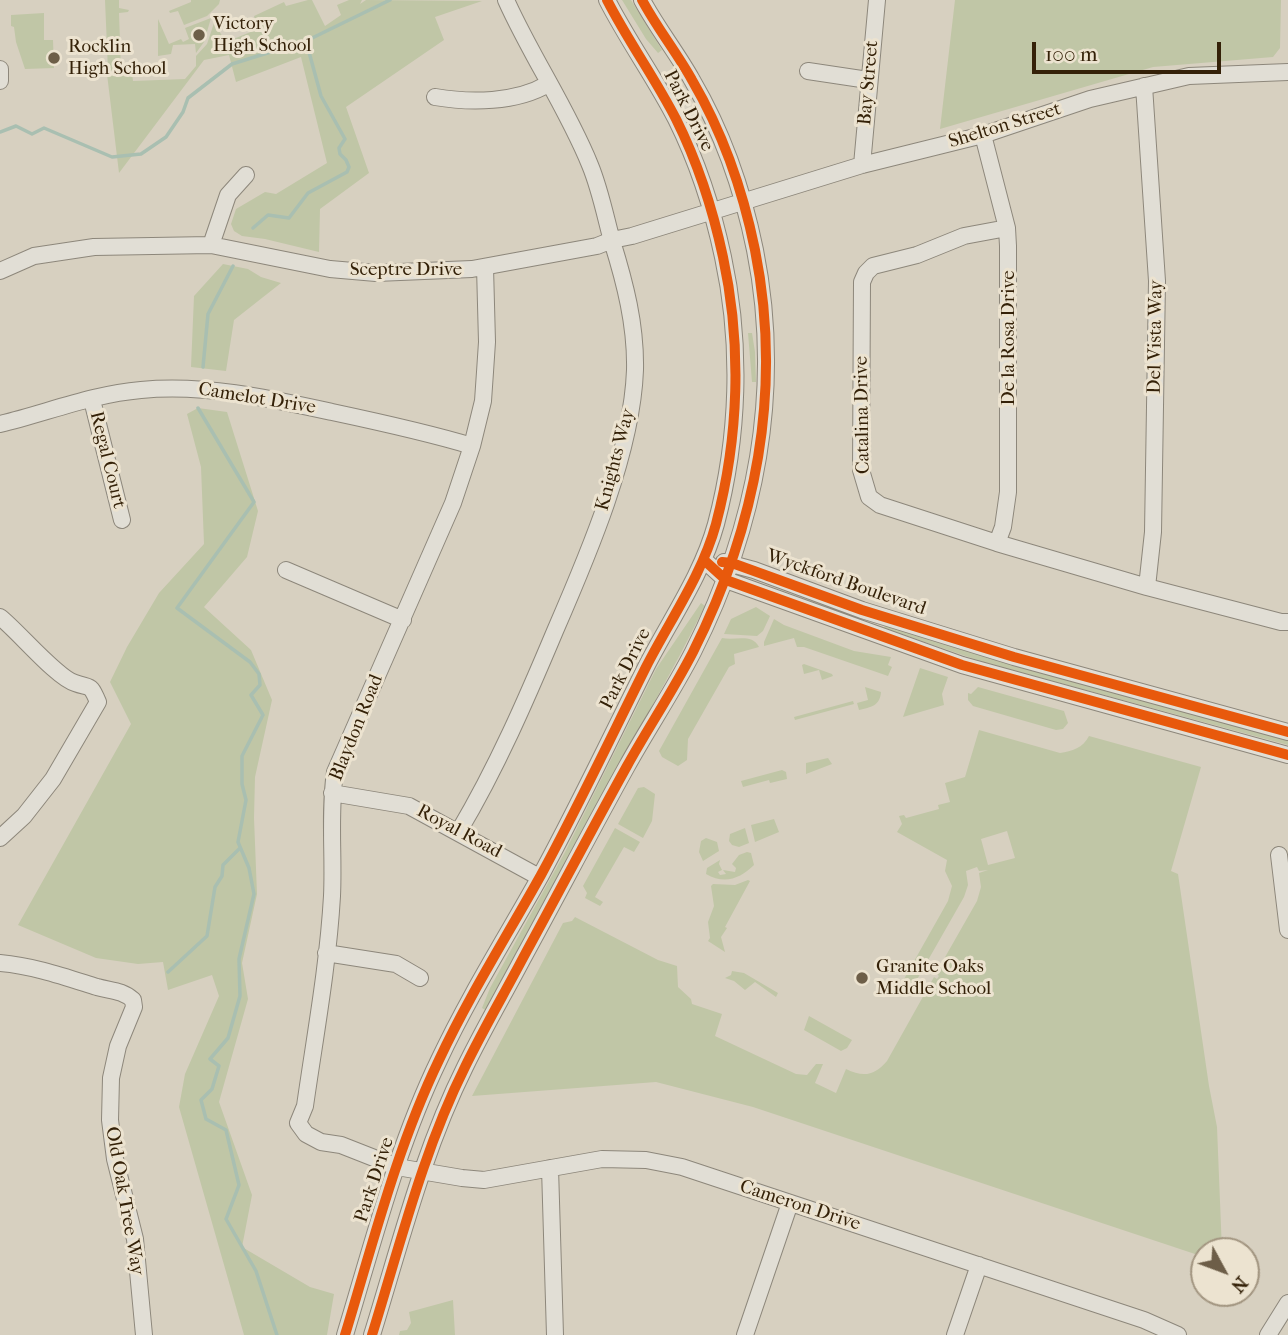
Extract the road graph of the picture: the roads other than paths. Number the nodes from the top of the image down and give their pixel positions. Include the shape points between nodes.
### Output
1 (506, 0) edge
2 (607, 0) edge
3 (642, 0) edge
4 (877, 0) edge
5 (0, 69) edge
6 (808, 71) dead end
7 (1288, 72) edge
8 (868, 80) junction
9 (0, 81) edge
10 (548, 84) junction
11 (1144, 86) junction
12 (435, 97) dead end
13 (983, 135) junction
14 (862, 165) junction
15 (246, 175) dead end
16 (728, 208) junction
17 (1007, 228) junction
18 (612, 240) junction
19 (211, 245) junction
20 (485, 267) junction
21 (0, 271) edge
22 (92, 400) junction
23 (0, 424) edge
24 (472, 446) junction
25 (122, 520) dead end
26 (997, 543) junction
27 (704, 560) junction
28 (732, 563) junction
29 (286, 570) dead end
30 (726, 580) junction
31 (1147, 587) junction
32 (0, 617) edge
33 (403, 620) junction
34 (1288, 622) edge
35 (1288, 732) edge
36 (1288, 755) edge
37 (332, 793) junction
38 (459, 831) junction
39 (0, 838) edge
40 (1279, 855) dead end
41 (540, 877) junction
42 (1288, 930) edge
43 (326, 953) junction
44 (0, 963) edge
45 (420, 978) dead end
46 (550, 1168) junction
47 (410, 1169) junction
48 (790, 1203) junction
49 (979, 1265) junction
50 (1288, 1303) edge
51 (144, 1335) edge
52 (345, 1335) edge
53 (372, 1335) edge
54 (555, 1335) edge
55 (745, 1335) edge
56 (955, 1335) edge
57 (1178, 1335) edge
58 (1268, 1335) edge

1 - 10 street, Knights Way
2 - 16 street, Park Drive via 694,158
3 - 16 street, Park Drive via 725,146
4 - 8 street, Bay Street
5 - 9 street
6 - 8 street
7 - 11 street, Shelton Street via 1189,76
8 - 14 street, Bay Street
10 - 12 street via 536,91 464,102
10 - 18 street, Knights Way via 589,164
11 - 13 street, Shelton Street
11 - 31 street, Del Vista Way via 1157,281 1153,532
13 - 14 street, Shelton Street
13 - 17 street, De la Rosa Drive
14 - 16 street, Shelton Street
15 - 19 street via 228,195
16 - 18 street, Sceptre Drive
16 - 27 street, Park Drive via 735,424 716,526
16 - 28 street, Park Drive via 755,251 763,298 766,387 755,480
17 - 26 street, De la Rosa Drive via 1008,492
17 - 26 street, Catalina Drive via 964,236 873,266 862,282 861,470 869,497 880,505
18 - 20 street, Sceptre Drive
18 - 38 street, Knights Way via 635,344 626,433 581,571 517,723
19 - 20 street, Sceptre Drive via 354,272
19 - 21 street, Sceptre Drive via 64,250 34,256
20 - 24 street, Blaydon Road via 483,401
22 - 23 street, Camelot Drive
22 - 24 street, Camelot Drive via 138,390 236,392
22 - 25 street, Regal Court
24 - 33 street, Blaydon Road
26 - 31 street, Catalina Drive
27 - 28 street, Wyckford Boulevard
27 - 30 street, Wyckford Boulevard
27 - 41 street, Park Drive
28 - 30 street, Park Drive
28 - 35 street, Wyckford Boulevard via 992,650
29 - 33 street
30 - 36 street, Wyckford Boulevard via 962,665
30 - 47 street, Park Drive via 692,654
31 - 34 street, Catalina Drive
32 - 39 street via 51,665 75,683 89,687 98,702 53,779
33 - 37 street, Blaydon Road via 335,772
37 - 38 street, Royal Road via 409,806
37 - 43 street, Blaydon Road via 332,895
38 - 41 street, Royal Road
40 - 42 street
41 - 47 street, Park Drive via 421,1099
43 - 45 street via 396,964
43 - 47 street, Blaydon Road via 305,1106 298,1123 313,1139
44 - 51 street, Old Oak Tree Way via 29,966 120,991 133,1000 111,1078 110,1120 135,1239
46 - 47 street, Cameron Drive via 484,1180
46 - 48 street, Cameron Drive via 602,1159 646,1160 714,1176
46 - 54 street
47 - 52 street, Park Drive
47 - 53 street, Park Drive
48 - 49 street, Cameron Drive
48 - 55 street
49 - 56 street
49 - 57 street, Cameron Drive
50 - 58 street

